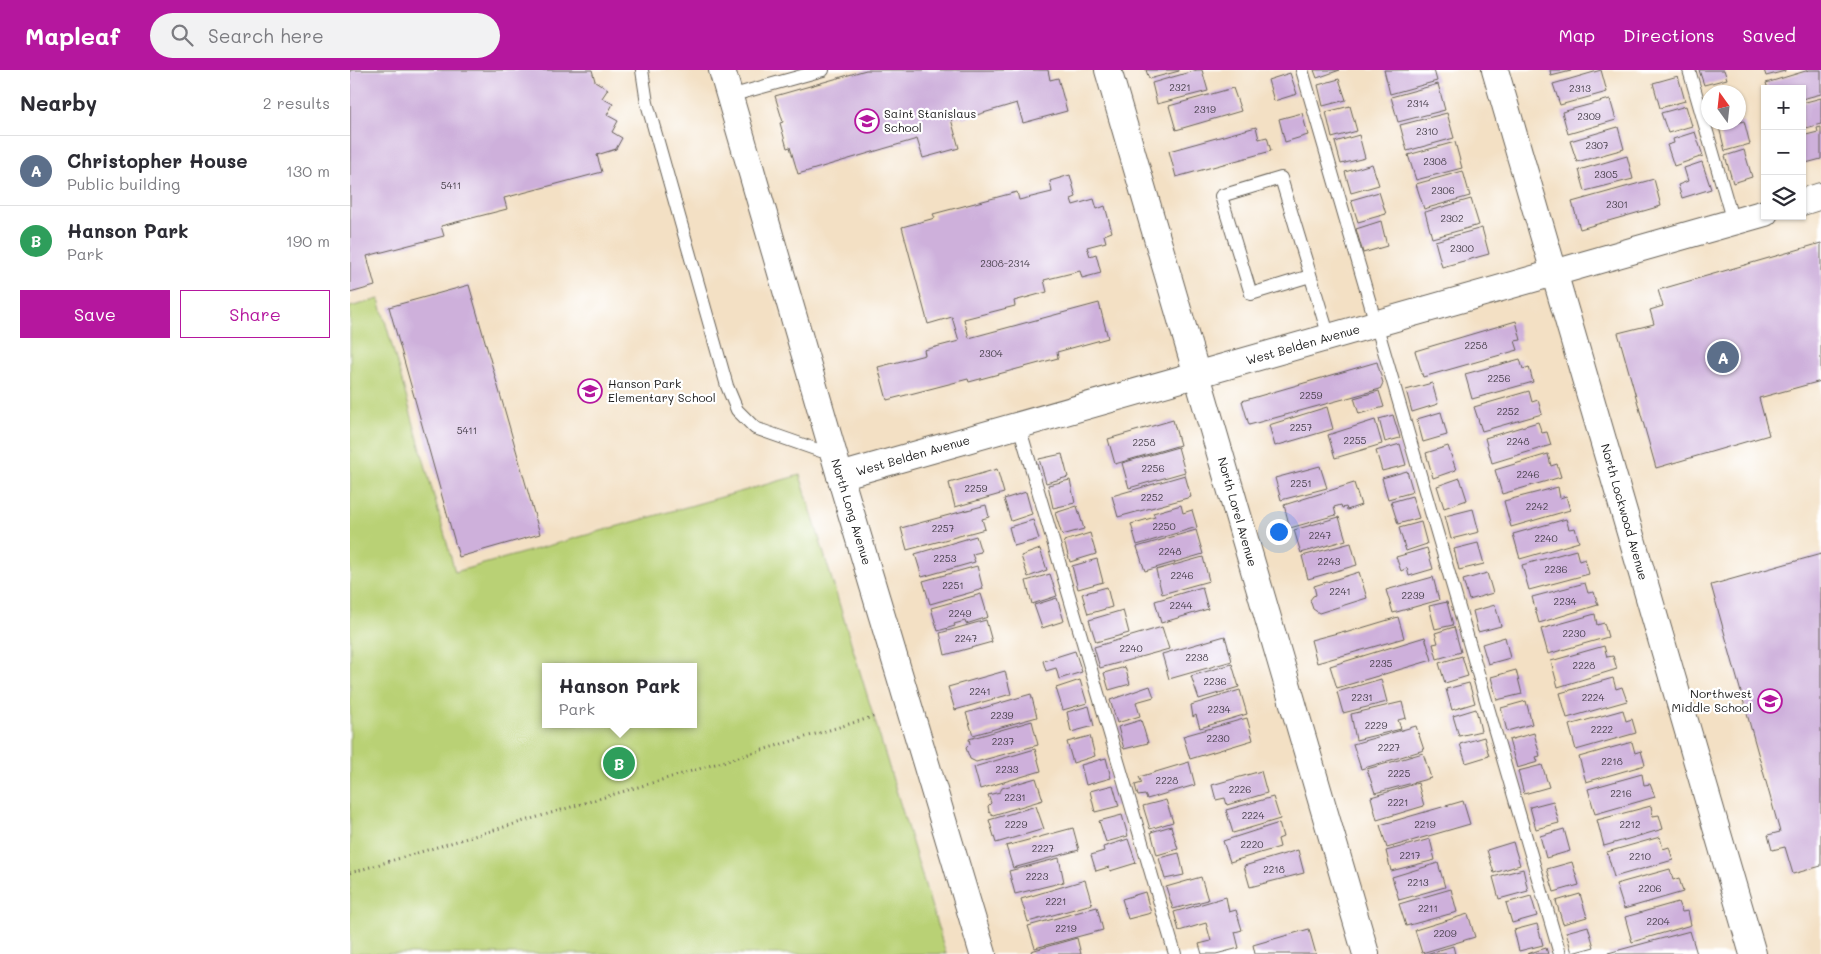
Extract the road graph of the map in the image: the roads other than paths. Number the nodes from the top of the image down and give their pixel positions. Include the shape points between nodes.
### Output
1 (642, 70) edge
2 (722, 70) edge
3 (823, 70) edge
4 (1108, 70) edge
5 (1302, 70) edge
6 (1496, 70) edge
7 (1689, 70) edge
8 (730, 96) junction
9 (1821, 196) edge
10 (1806, 201) edge
11 (1761, 214) edge
12 (1733, 222) junction
13 (1555, 273) junction
14 (1310, 276) junction
15 (1377, 324) junction
16 (1329, 337) junction
17 (1197, 375) junction
18 (1019, 426) junction
19 (838, 466) junction
20 (983, 954) edge
21 (1175, 954) edge
22 (1366, 954) edge
23 (1560, 954) edge
24 (1753, 954) edge

1 - 19 lane via 647,104 727,386 737,410 755,428
2 - 8 street, North Long Avenue
3 - 8 lane
4 - 17 street, North Lorel Avenue
5 - 15 lane
6 - 13 street, North Lockwood Avenue
7 - 12 lane
8 - 19 street, North Long Avenue
9 - 10 street
11 - 12 street, West Belden Avenue
12 - 13 street, West Belden Avenue
13 - 15 street, West Belden Avenue
13 - 24 street, North Lockwood Avenue
14 - 14 lane via 1281,178 1221,196 1251,294
14 - 16 lane
15 - 16 street, West Belden Avenue
15 - 23 lane
16 - 17 street, West Belden Avenue
17 - 18 street, West Belden Avenue
17 - 22 street, North Lorel Avenue
18 - 19 street, West Belden Avenue
18 - 21 lane
19 - 20 street, North Long Avenue

